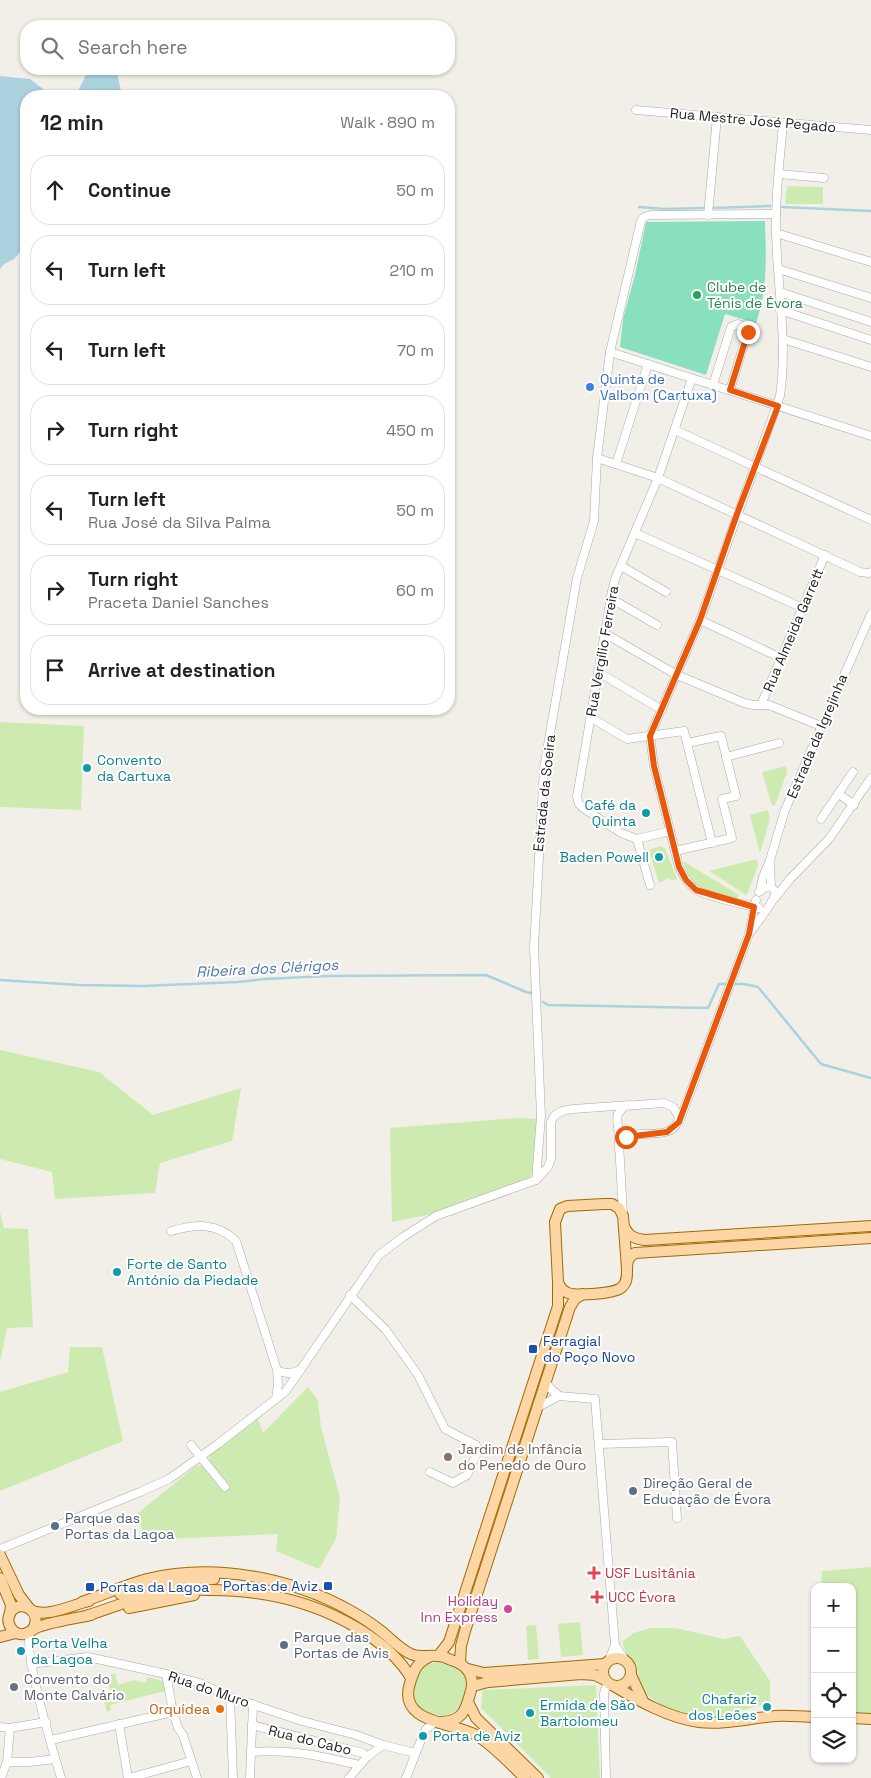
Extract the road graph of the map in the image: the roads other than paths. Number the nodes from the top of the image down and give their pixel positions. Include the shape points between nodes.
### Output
1 (636, 110) dead end
2 (717, 117) junction
3 (783, 124) junction
4 (871, 130) edge
5 (779, 174) junction
6 (824, 178) dead end
7 (776, 214) junction
8 (708, 215) junction
9 (776, 232) junction
10 (871, 262) edge
11 (778, 269) junction
12 (780, 292) junction
13 (871, 298) edge
14 (780, 310) junction
15 (871, 322) edge
16 (784, 339) junction
17 (871, 340) edge
18 (610, 352) junction
19 (648, 364) junction
20 (871, 366) edge
21 (692, 378) junction
22 (713, 385) junction
23 (730, 390) junction
24 (778, 406) junction
25 (675, 430) junction
26 (871, 436) edge
27 (597, 458) junction
28 (616, 464) junction
29 (754, 465) junction
30 (658, 478) junction
31 (737, 514) junction
32 (871, 520) edge
33 (635, 533) junction
34 (825, 555) junction
35 (620, 566) junction
36 (718, 570) junction
37 (871, 572) edge
38 (666, 592) dead end
39 (610, 598) junction
40 (803, 608) junction
41 (871, 614) edge
42 (700, 620) junction
43 (657, 625) dead end
44 (871, 630) edge
45 (604, 633) junction
46 (862, 634) junction
47 (781, 658) junction
48 (598, 672) junction
49 (677, 674) junction
50 (761, 705) junction
51 (662, 710) junction
52 (590, 717) junction
53 (821, 726) junction
54 (650, 736) junction
55 (687, 743) junction
56 (779, 743) dead end
57 (726, 757) junction
58 (853, 772) dead end
59 (871, 778) edge
60 (862, 792) junction
61 (839, 794) junction
62 (871, 797) edge
63 (854, 805) junction
64 (821, 818) dead end
65 (670, 831) junction
66 (637, 839) junction
67 (712, 843) junction
68 (675, 851) junction
69 (770, 860) junction
70 (790, 880) junction
71 (650, 885) dead end
72 (772, 887) junction
73 (760, 891) junction
74 (774, 899) junction
75 (759, 905) junction
76 (749, 934) junction
77 (689, 1094) junction
78 (664, 1103) junction
79 (630, 1105) junction
80 (602, 1107) junction
81 (617, 1122) junction
82 (672, 1129) junction
83 (634, 1135) junction
84 (619, 1149) junction
85 (536, 1180) junction
86 (621, 1185) junction
87 (604, 1204) junction
88 (624, 1221) junction
89 (871, 1226) edge
90 (171, 1231) dead end
91 (871, 1238) edge
92 (627, 1272) junction
93 (558, 1282) junction
94 (585, 1294) junction
95 (350, 1296) junction
96 (277, 1370) junction
97 (300, 1370) junction
98 (546, 1382) junction
99 (559, 1396) junction
100 (276, 1399) junction
101 (538, 1407) junction
102 (599, 1444) junction
103 (191, 1445) dead end
104 (201, 1457) junction
105 (430, 1472) dead end
106 (225, 1487) dead end
107 (677, 1518) dead end
108 (0, 1549) edge
109 (0, 1555) edge
110 (0, 1578) edge
111 (30, 1609) junction
112 (9, 1615) junction
113 (0, 1626) edge
114 (24, 1632) junction
115 (0, 1638) edge
116 (615, 1644) junction
117 (434, 1656) junction
118 (625, 1660) junction
119 (607, 1662) junction
120 (31, 1664) junction
121 (464, 1666) junction
122 (166, 1674) junction
123 (631, 1675) junction
124 (411, 1678) junction
125 (609, 1683) junction
126 (473, 1686) junction
127 (230, 1697) junction
128 (643, 1701) junction
129 (468, 1702) junction
130 (253, 1704) junction
131 (173, 1712) junction
132 (811, 1717) edge
133 (856, 1718) edge
134 (871, 1719) edge
135 (46, 1722) junction
136 (439, 1722) junction
137 (119, 1724) junction
138 (252, 1725) junction
139 (0, 1727) edge
140 (10, 1728) junction
141 (51, 1740) junction
142 (383, 1746) junction
143 (252, 1752) junction
144 (415, 1753) junction
145 (367, 1757) junction
146 (55, 1759) junction
147 (191, 1761) junction
148 (4, 1765) edge
149 (359, 1765) junction
150 (1, 1778) edge
151 (60, 1778) edge
152 (128, 1778) edge
153 (197, 1778) edge
154 (233, 1778) edge
155 (250, 1778) edge
156 (349, 1778) edge
157 (406, 1778) edge
158 (525, 1778) edge
159 (538, 1778) edge
160 (606, 1778) edge

1 - 2 street, Rua Mestre José Pegado
2 - 3 street, Rua Mestre José Pegado
2 - 8 street
3 - 4 street, Rua Mestre José Pegado
3 - 5 street
5 - 6 street
5 - 7 street
7 - 8 street, Estrada da Soeira
7 - 9 street
8 - 18 street, Estrada da Soeira via 651,215 641,221
9 - 10 street
9 - 11 street
11 - 12 street
11 - 13 street
12 - 14 street
12 - 15 street
14 - 16 street
14 - 17 street
16 - 20 street
16 - 24 street
18 - 19 street
18 - 27 street, Estrada da Soeira
19 - 21 street
19 - 28 street
21 - 22 street
21 - 25 street, Rua Vergílio Ferreira
22 - 23 street
22 - 23 street via 731,326 738,324 748,332
23 - 24 street
24 - 26 street
24 - 29 street
25 - 29 street
25 - 30 street, Rua Vergílio Ferreira
27 - 28 street
27 - 85 street, Estrada da Soeira via 594,521 577,578 544,768 534,947 542,1116
28 - 30 street
29 - 31 street
29 - 32 street
30 - 31 street
30 - 33 street, Rua Vergílio Ferreira
31 - 34 street
31 - 36 street
33 - 35 street, Rua Vergílio Ferreira
33 - 36 street
34 - 37 street via 860,572
34 - 40 street, Rua Almeida Garrett
35 - 38 street
35 - 39 street, Rua Vergílio Ferreira
36 - 40 street
36 - 42 street
39 - 43 street
39 - 45 street, Rua Vergílio Ferreira
40 - 47 street, Rua Almeida Garrett
41 - 46 street, Estrada da Igrejinha
42 - 47 street
42 - 49 street
44 - 46 street
45 - 48 street, Rua Vergílio Ferreira
45 - 49 street
46 - 53 street, Estrada da Igrejinha
47 - 50 street, Rua Almeida Garrett
48 - 51 street
48 - 52 street, Rua Vergílio Ferreira
49 - 50 street via 744,703
49 - 51 street
50 - 53 street via 778,708
51 - 54 street
52 - 54 street via 627,739
52 - 66 street, Rua Vergílio Ferreira via 577,797 579,804 621,833
53 - 69 street, Estrada da Igrejinha via 785,810
54 - 55 street via 684,731
54 - 65 street
55 - 57 street via 721,736
55 - 67 street
56 - 57 street
57 - 67 street via 736,796 722,799 732,838
58 - 61 street
59 - 60 street
60 - 62 street
60 - 63 street
61 - 63 street
61 - 64 street
63 - 70 street via 829,840
65 - 66 street
65 - 68 street
66 - 71 street
67 - 68 street
68 - 75 street via 679,867 696,890
69 - 72 street
69 - 73 street, Estrada da Igrejinha
70 - 72 street
70 - 74 street
72 - 73 street
72 - 74 street via 776,892
73 - 75 street
74 - 75 street
75 - 76 street
75 - 76 street
76 - 77 street
77 - 78 street via 680,1103
77 - 82 street via 680,1120
78 - 79 street
78 - 82 street via 678,1113 678,1121
79 - 80 street
79 - 81 street via 623,1107
80 - 81 street via 612,1110
80 - 85 street via 562,1111 554,1116 551,1122 551,1159
81 - 83 street via 624,1132
81 - 84 street
82 - 83 street via 664,1133
83 - 84 street via 624,1138
84 - 86 street
85 - 95 street via 436,1216 379,1255
86 - 87 street via 617,1198
86 - 88 street
87 - 88 main road via 617,1206
87 - 93 main road via 567,1206 558,1212 555,1222
88 - 89 main road via 626,1232 645,1240
88 - 92 main road
90 - 96 street via 190,1226 210,1227 227,1233 236,1242
91 - 92 main road via 639,1252 628,1258
92 - 94 main road via 624,1285 618,1290
93 - 94 main road via 565,1292
93 - 117 main road via 559,1302 449,1642
94 - 98 main road via 575,1299 570,1307
95 - 97 street
95 - 105 street via 386,1330 418,1376 446,1430 476,1445 477,1453 467,1475 453,1483
96 - 97 street via 284,1373
96 - 100 street
97 - 100 street via 286,1391
98 - 99 street
98 - 101 main road
99 - 101 street
99 - 102 street via 595,1399
100 - 104 street
101 - 121 main road via 465,1631 461,1646
102 - 107 street via 672,1442
102 - 116 street
103 - 104 street
104 - 106 street
104 - 108 street via 169,1479
109 - 111 main road via 18,1596
110 - 112 main road via 11,1605
111 - 112 main road via 15,1608
111 - 114 main road via 36,1618
111 - 117 main road via 45,1612 180,1581 260,1579 321,1596 364,1619 408,1653 419,1657
112 - 113 main road
112 - 114 main road via 10,1627
114 - 115 main road
114 - 120 street
114 - 124 main road via 180,1590 254,1592 284,1597 331,1613 386,1648
116 - 118 street
116 - 119 street
117 - 121 main road
117 - 124 main road via 421,1660
118 - 119 main road via 620,1658
118 - 123 main road
119 - 121 main road via 484,1673
119 - 125 main road via 603,1669
120 - 122 street, Rua do Muro via 88,1657
120 - 135 street
121 - 126 main road via 472,1677
122 - 127 street, Rua do Muro via 200,1683
122 - 131 street
123 - 125 main road via 625,1684
123 - 128 main road
124 - 136 main road via 407,1691 412,1709
125 - 126 main road via 595,1675 581,1674
125 - 128 main road
125 - 160 street via 604,1693
126 - 129 main road
127 - 130 street, Rua do Muro
127 - 154 street
128 - 132 main road via 669,1714 699,1722
129 - 136 main road via 459,1717 450,1722
129 - 159 main road via 476,1718
130 - 138 street
130 - 142 street, Rua do Muro
131 - 137 street
131 - 147 street
133 - 134 main road
135 - 140 street
135 - 141 street
136 - 144 street via 426,1729
136 - 158 main road via 474,1734
137 - 141 street
137 - 152 street
138 - 143 street
138 - 145 street, Rua do Cabo via 363,1753
139 - 140 street
140 - 148 street
141 - 146 street
142 - 144 street, Rua do Muro
142 - 145 street
143 - 149 street via 282,1750
143 - 155 street
144 - 157 street
145 - 149 street
146 - 148 street
146 - 151 street
147 - 152 street
147 - 153 street
148 - 150 street
149 - 156 street

